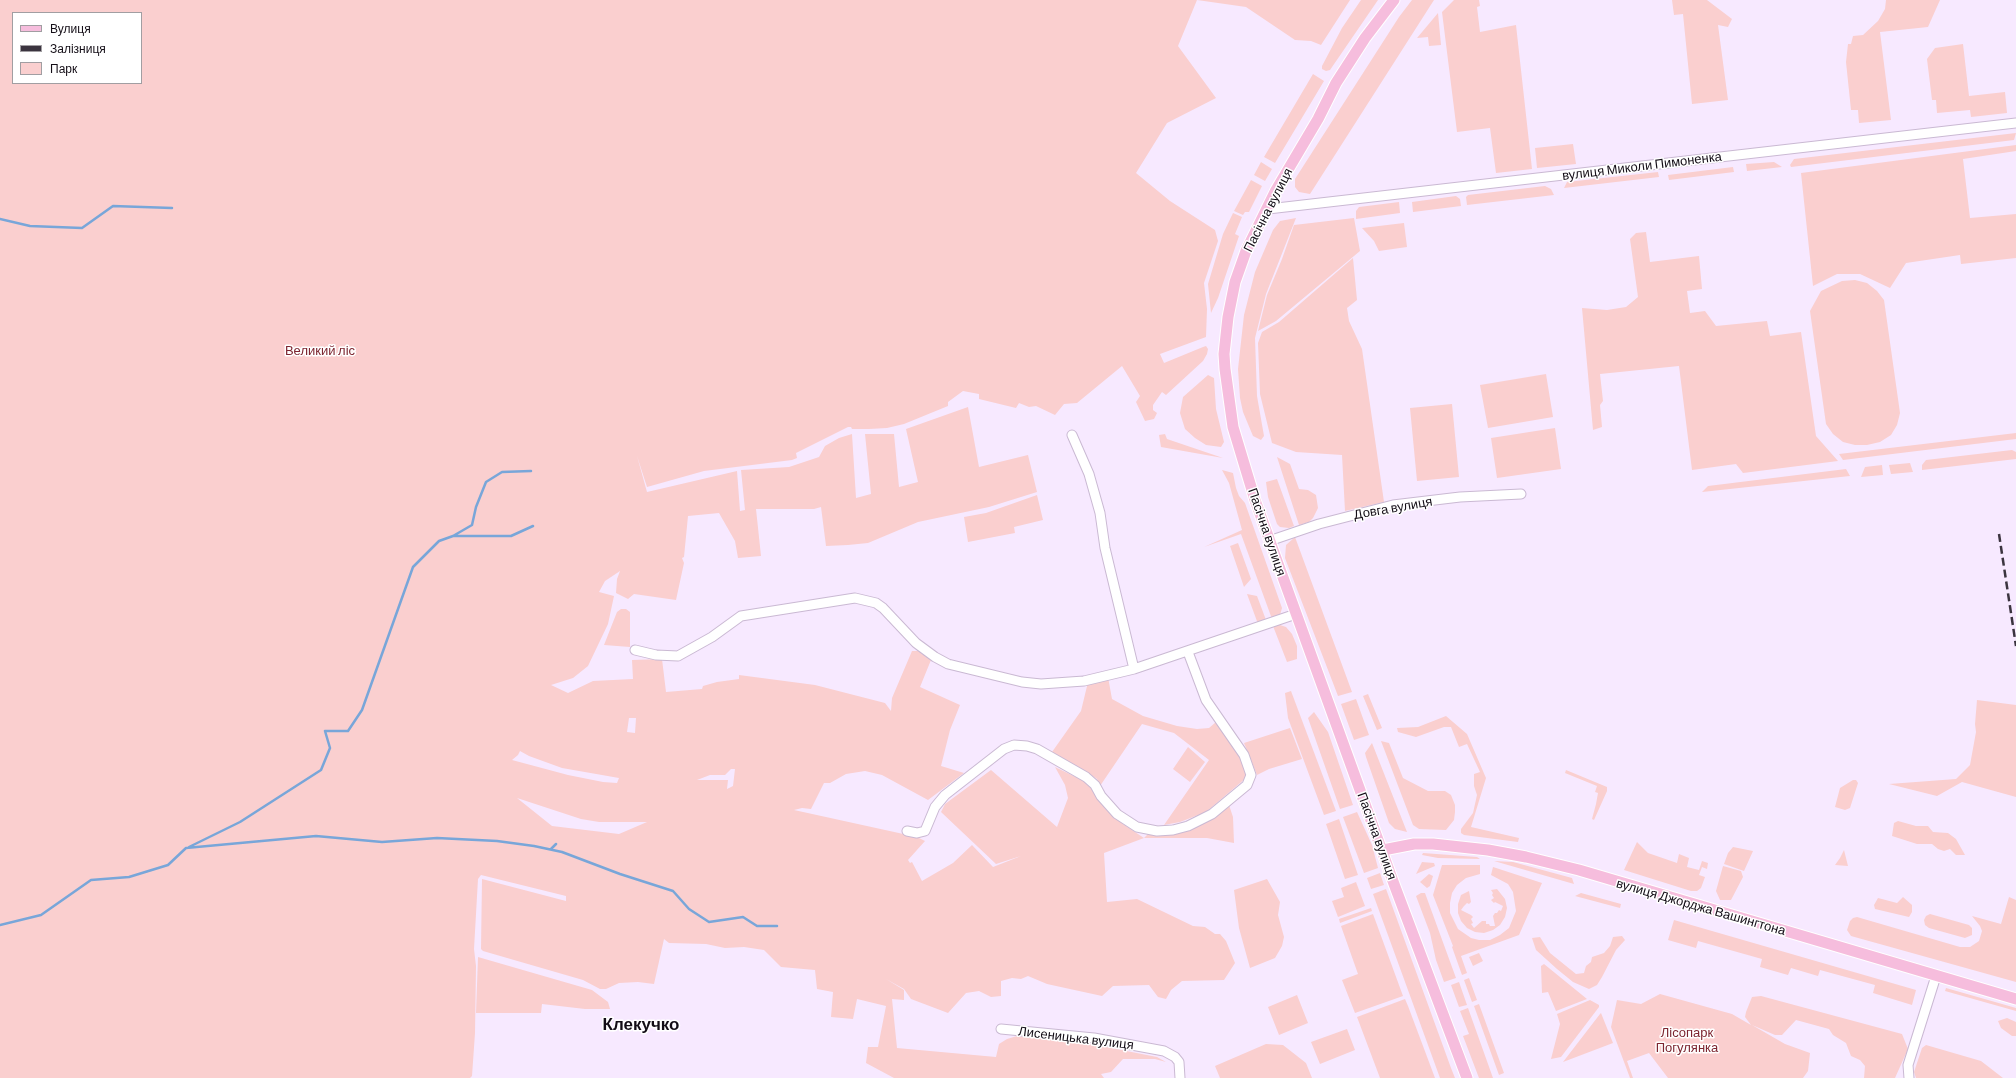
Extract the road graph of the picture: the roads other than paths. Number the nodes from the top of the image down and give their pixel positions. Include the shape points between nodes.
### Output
1 (1394, 0) edge
2 (2016, 123) edge
3 (1268, 209) junction
4 (1072, 435) dead end
5 (1521, 494) dead end
6 (1270, 541) junction
7 (1296, 614) junction
8 (635, 650) dead end
9 (1188, 652) junction
10 (1134, 669) junction
11 (907, 831) dead end
12 (1382, 850) junction
13 (1936, 976) junction
14 (2016, 999) edge
15 (1001, 1029) dead end
16 (1180, 1078) edge
17 (1467, 1078) edge
18 (1909, 1078) edge

1 - 3 main road, Пасічна вулиця via 1365,38 1336,83
2 - 3 street, вулиця Миколи Пимоненка
3 - 6 main road, Пасічна вулиця via 1246,251 1235,282 1224,354 1233,427
4 - 10 street via 1089,474 1100,513 1105,548
5 - 6 street, Довга вулиця via 1460,497 1393,505 1326,522
6 - 7 main road, Пасічна вулиця
7 - 9 street
7 - 12 main road, Пасічна вулиця
8 - 10 street via 656,655 678,656 712,637 741,616 855,598 876,603 884,608 916,643 935,658 961,668 1041,684 1084,681
9 - 10 street
9 - 11 street via 1206,700 1244,755 1251,775 1247,785 1212,814 1173,830 1137,827 1117,814 1086,777 1037,749 1014,745 1004,749 945,795 935,807 925,831
12 - 13 main road, вулиця Джорджа Вашингтона via 1414,844 1432,844 1526,857 1579,870
12 - 17 main road, Пасічна вулиця
13 - 14 main road, вулиця Джорджа Вашингтона
13 - 18 street via 1908,1065
15 - 16 street, Лисеницька вулиця via 1100,1039 1164,1051 1179,1062

